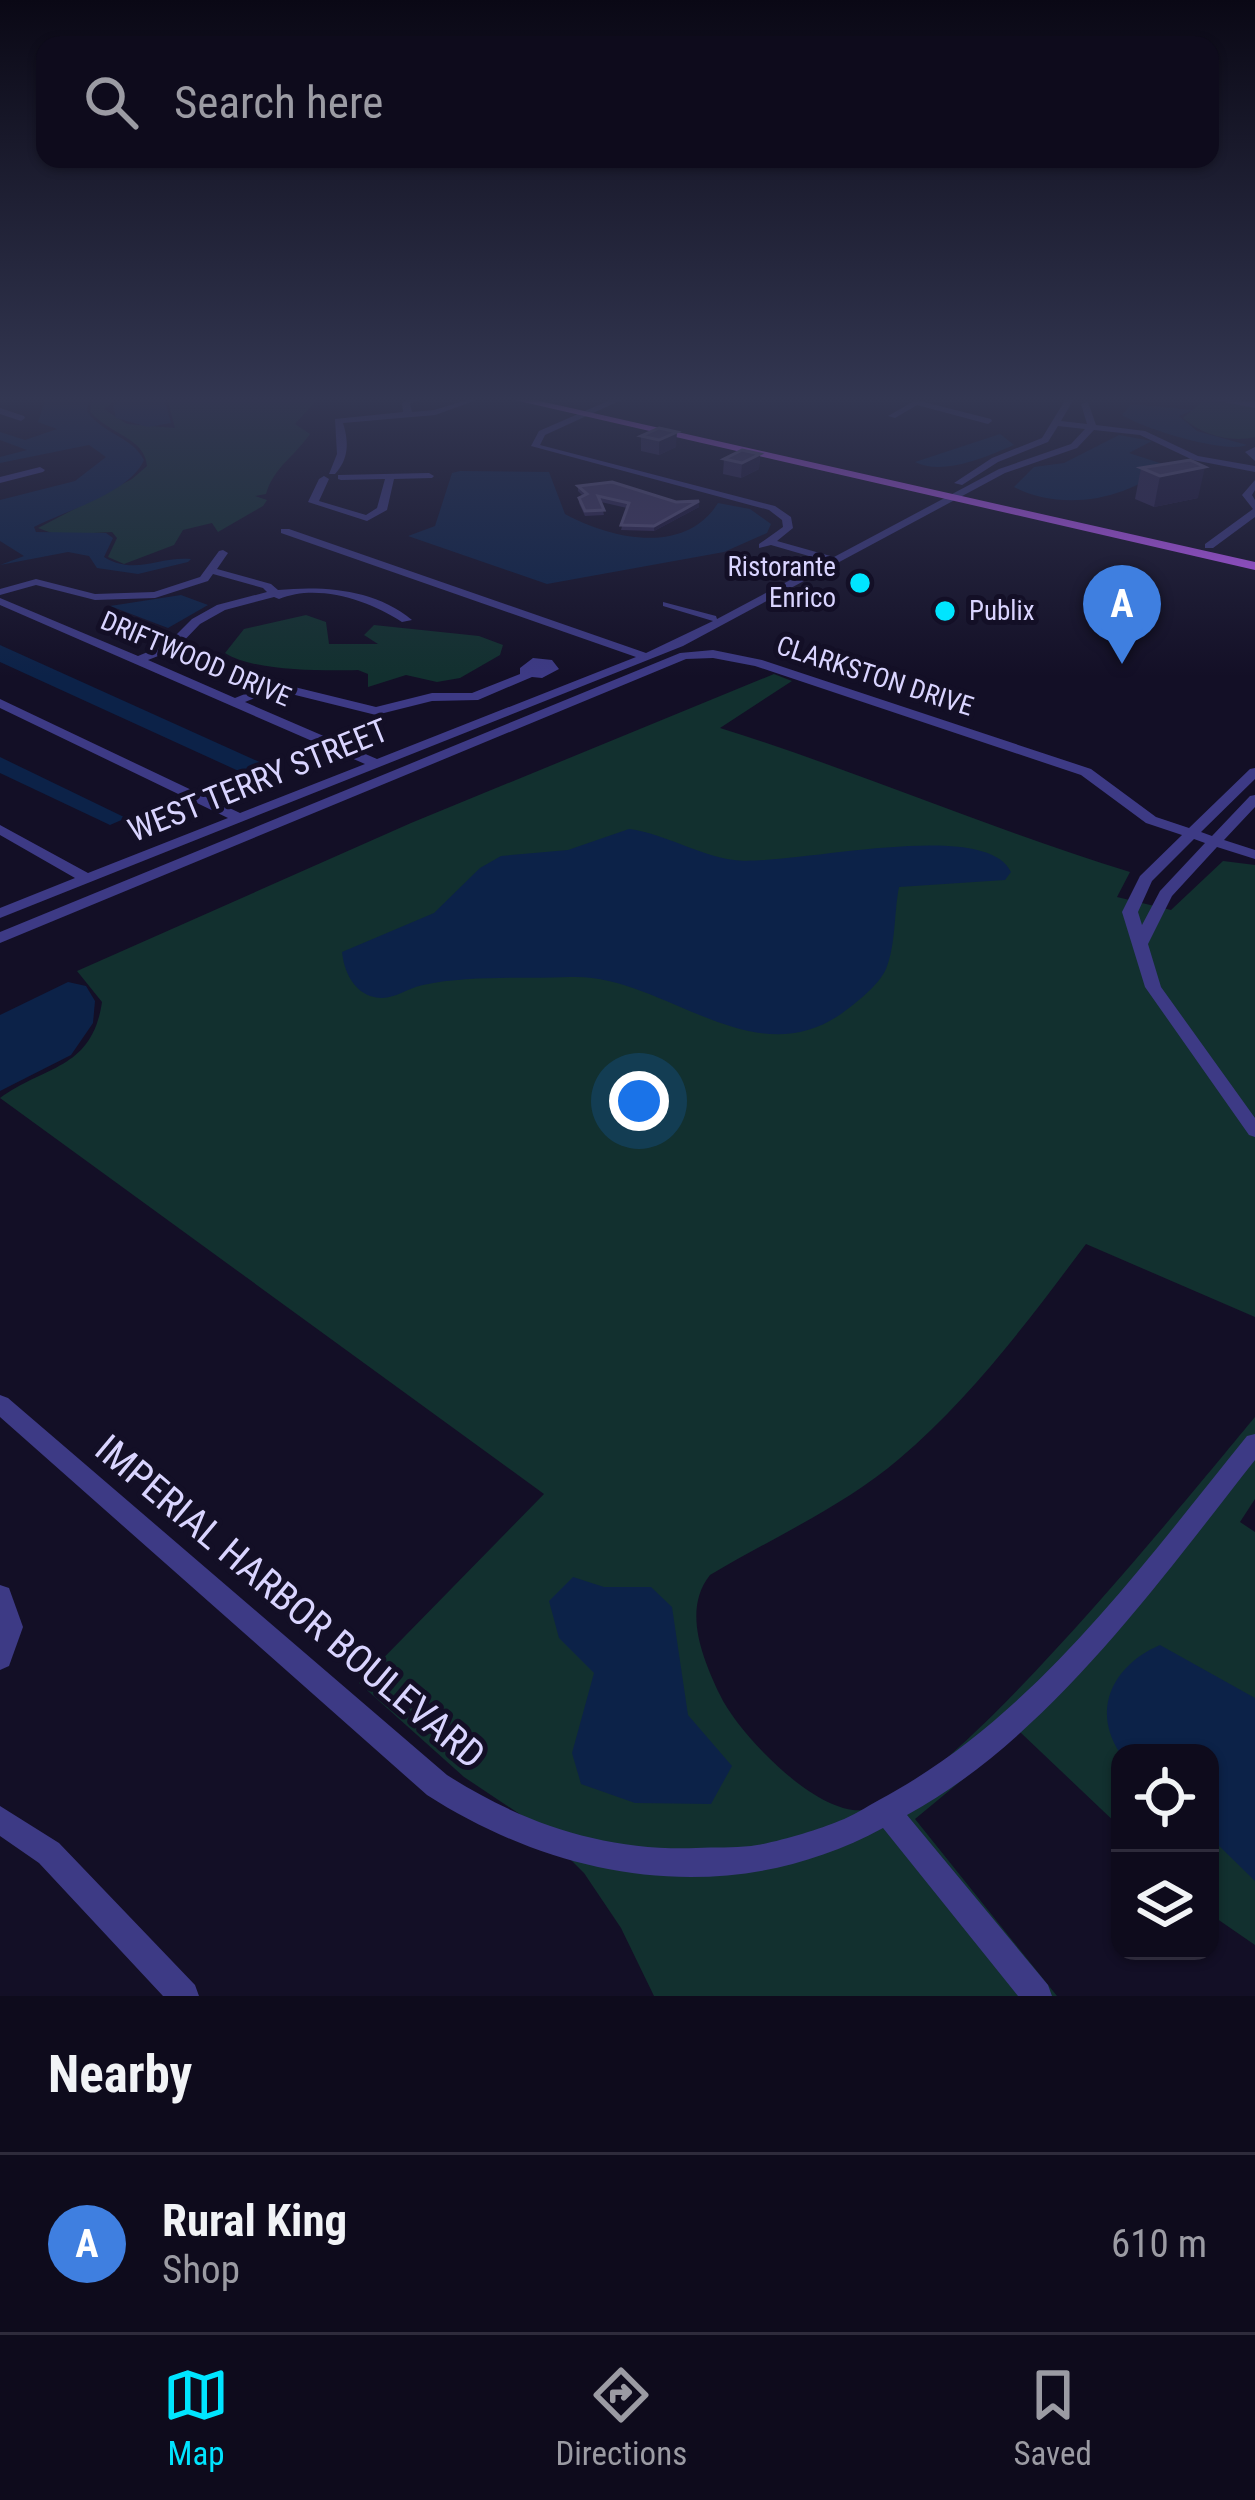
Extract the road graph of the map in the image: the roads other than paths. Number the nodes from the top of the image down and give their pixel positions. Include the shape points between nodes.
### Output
1 (322, 490) edge
2 (387, 490) edge
3 (707, 490) edge
4 (944, 490) edge
5 (954, 490) edge
6 (956, 490) edge
7 (952, 492) junction
8 (1255, 509) edge
9 (285, 531) dead end
10 (1210, 546) junction
11 (223, 553) dead end
12 (1255, 556) edge
13 (825, 560) junction
14 (1255, 566) edge
15 (214, 572) junction
16 (0, 592) edge
17 (279, 596) junction
18 (0, 601) edge
19 (667, 604) dead end
20 (712, 618) junction
21 (406, 620) dead end
22 (642, 655) junction
23 (138, 660) junction
24 (529, 674) dead end
25 (235, 702) junction
26 (0, 706) edge
27 (373, 762) junction
28 (1255, 772) edge
29 (1255, 800) edge
30 (233, 819) junction
31 (0, 829) edge
32 (1191, 834) junction
33 (1216, 843) junction
34 (1255, 855) edge
35 (86, 878) junction
36 (0, 913) edge
37 (0, 938) edge
38 (1139, 947) junction
39 (1255, 1131) edge
40 (0, 1404) edge
41 (1255, 1443) edge
42 (0, 1596) edge
43 (0, 1658) edge
44 (890, 1814) junction
45 (0, 1820) edge
46 (184, 1996) edge
47 (1036, 1996) edge

1 - 2 street via 313,502 367,518 382,510
3 - 13 street via 765,505 788,524 766,544
4 - 7 main road
5 - 7 street
6 - 7 street
7 - 10 main road
7 - 13 street, WEST TERRY STREET
7 - 14 main road
8 - 10 street
9 - 22 street
10 - 12 main road
11 - 15 street
13 - 20 street, WEST TERRY STREET
13 - 22 street, WEST TERRY STREET
15 - 16 street via 145,596 95,597 36,582
15 - 17 street
17 - 21 street via 345,590
17 - 23 street via 204,615 175,644
18 - 23 street, DRIFTWOOD DRIVE
19 - 20 street
20 - 22 street, WEST TERRY STREET
22 - 27 street, WEST TERRY STREET
23 - 25 street, DRIFTWOOD DRIVE
24 - 25 street via 474,698 432,697 376,711 274,686
25 - 27 street, DRIFTWOOD DRIVE
26 - 30 street
27 - 30 street, WEST TERRY STREET
28 - 32 street
29 - 33 street
30 - 35 street, WEST TERRY STREET
31 - 35 street
32 - 33 street, CLARKSTON DRIVE
32 - 37 street, CLARKSTON DRIVE via 1141,814 1086,772 768,666 684,656
32 - 38 street via 1136,894 1131,922
33 - 34 street, CLARKSTON DRIVE
33 - 38 street via 1156,906
35 - 36 street, WEST TERRY STREET
38 - 39 street via 1153,987
40 - 44 street, IMPERIAL HARBOR BOULEVARD via 458,1799 527,1834 599,1857 672,1865 754,1860 828,1843
41 - 44 street, IMPERIAL HARBOR BOULEVARD via 1042,1691
42 - 43 street via 10,1627
44 - 47 street
45 - 46 street via 49,1853

